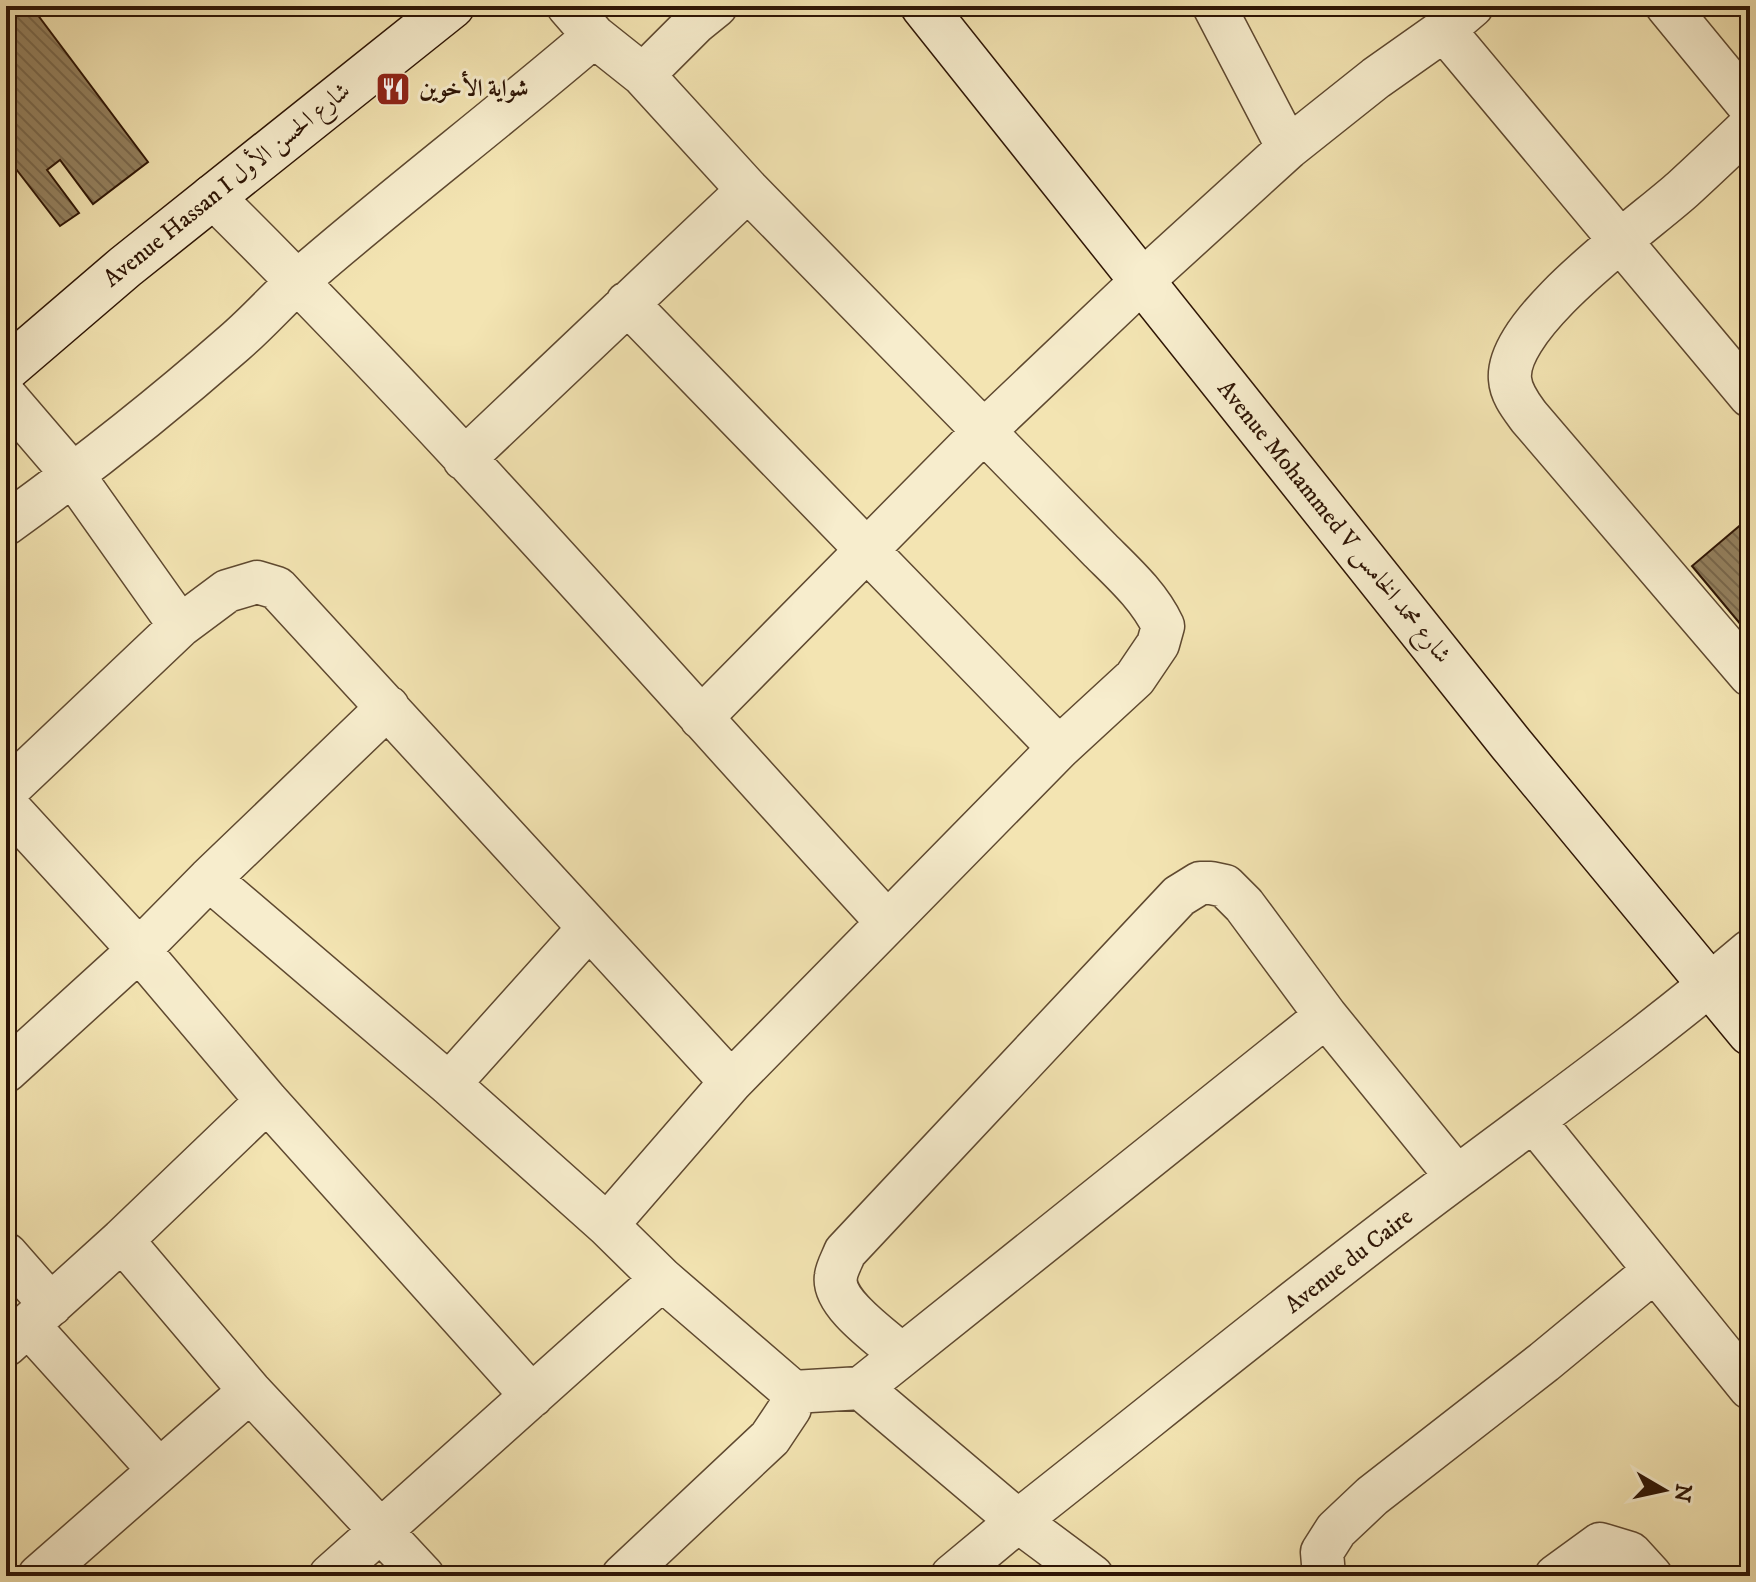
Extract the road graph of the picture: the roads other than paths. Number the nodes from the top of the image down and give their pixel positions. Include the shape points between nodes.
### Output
1 (452, 6) edge
2 (716, 6) edge
3 (923, 6) edge
4 (1214, 6) edge
5 (1667, 6) edge
6 (1458, 18) edge
7 (581, 21) edge
8 (643, 75) junction
9 (1750, 107) edge
10 (1750, 126) edge
11 (1288, 148) junction
12 (748, 190) junction
13 (212, 196) junction
14 (1621, 242) junction
15 (297, 281) junction
16 (1142, 281) junction
17 (627, 303) junction
18 (6, 369) edge
19 (1750, 396) edge
20 (6, 397) edge
21 (984, 431) junction
22 (464, 459) junction
23 (73, 475) junction
24 (6, 524) edge
25 (867, 550) junction
26 (180, 626) junction
27 (1750, 675) edge
28 (388, 707) junction
29 (701, 718) junction
30 (1059, 748) junction
31 (6, 791) edge
32 (6, 805) edge
33 (209, 879) junction
34 (887, 922) junction
35 (588, 929) junction
36 (139, 950) junction
37 (1750, 951) edge
38 (1710, 985) junction
39 (1326, 1016) junction
40 (1750, 1033) edge
41 (6, 1071) edge
42 (731, 1082) junction
43 (449, 1084) junction
44 (267, 1101) junction
45 (1534, 1121) junction
46 (1457, 1177) junction
47 (607, 1225) junction
48 (122, 1240) junction
49 (6, 1254) edge
50 (1653, 1272) junction
51 (662, 1279) junction
52 (28, 1325) edge
53 (902, 1355) junction
54 (861, 1388) junction
55 (1750, 1388) edge
56 (250, 1391) junction
57 (793, 1392) junction
58 (532, 1396) junction
59 (159, 1470) junction
60 (1018, 1521) junction
61 (380, 1530) junction
62 (1558, 1575) edge
63 (39, 1576) edge
64 (330, 1576) edge
65 (423, 1576) edge
66 (623, 1576) edge
67 (952, 1576) edge
68 (1092, 1576) edge
69 (1324, 1576) edge
70 (1651, 1576) edge

1 - 13 main road, Avenue Hassan I شارع الحسن الأول
2 - 8 street
3 - 16 main road, Avenue Mohammed V شارع محمد الخامس
4 - 11 street
5 - 9 street
6 - 11 street
6 - 14 street
7 - 8 street
7 - 15 street via 525,95
8 - 12 street
10 - 14 street
11 - 16 street
12 - 17 street
12 - 21 street
13 - 15 street
13 - 18 main road, Avenue Hassan I شارع الحسن الأول
14 - 19 street
14 - 27 street via 1528,329 1510,378 1529,417
15 - 22 street
15 - 23 street via 238,341
16 - 21 street
16 - 38 main road, Avenue Mohammed V شارع محمد الخامس
17 - 22 street
17 - 25 street
20 - 23 street
21 - 25 street
21 - 30 street via 1139,590 1163,626 1158,644 1135,678
22 - 29 street
23 - 24 street
23 - 26 street
25 - 29 street
25 - 30 street
26 - 28 street via 227,591 257,582 277,588
26 - 31 street
28 - 33 street
28 - 35 street
29 - 34 street
30 - 34 street
32 - 36 street
33 - 36 street
33 - 43 street
34 - 42 street
35 - 42 street
35 - 43 street
36 - 41 street
36 - 44 street
37 - 38 street, Avenue du Caire
38 - 40 main road, Avenue Mohammed V شارع محمد الخامس
38 - 45 street, Avenue du Caire
39 - 46 street
39 - 53 street
39 - 53 street via 1225,886 1200,883 1179,896 845,1252 835,1277 837,1293
42 - 47 street
43 - 47 street
44 - 48 street
44 - 58 street
45 - 46 street, Avenue du Caire
45 - 50 street
46 - 60 street, Avenue du Caire
47 - 51 street
48 - 52 street
48 - 56 street
49 - 52 street
50 - 55 street
50 - 69 street via 1372,1496 1336,1530 1322,1552
51 - 57 street
51 - 58 street
52 - 59 street
53 - 54 street
54 - 57 street
54 - 60 street
56 - 59 street
56 - 61 street
57 - 66 street via 790,1408 770,1438
58 - 61 street
59 - 63 street
60 - 67 street, Avenue du Caire
60 - 68 street
61 - 64 street
61 - 65 street
62 - 70 street via 1600,1544 1630,1553

